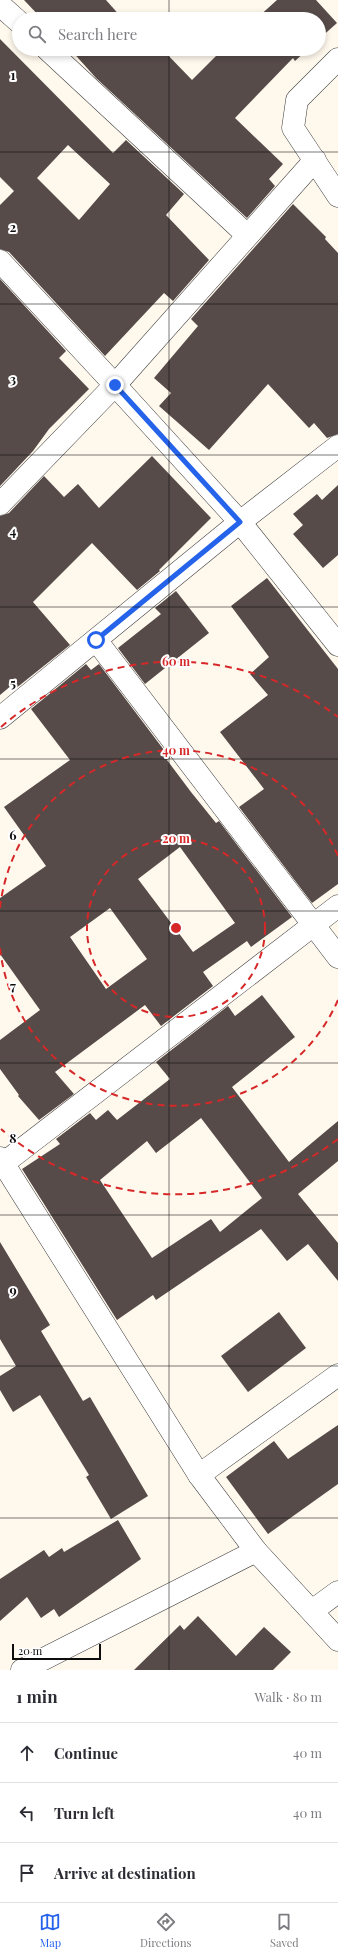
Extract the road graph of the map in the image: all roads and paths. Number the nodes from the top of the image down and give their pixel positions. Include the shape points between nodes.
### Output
1 (0, 5) edge
2 (12, 16) edge
3 (55, 56) edge
4 (338, 59) edge
5 (315, 160) junction
6 (338, 196) edge
7 (247, 235) junction
8 (0, 261) edge
9 (115, 385) junction
10 (338, 446) edge
11 (0, 504) edge
12 (240, 522) junction
13 (96, 640) junction
14 (338, 645) edge
15 (0, 718) edge
16 (338, 906) edge
17 (314, 924) junction
18 (338, 957) edge
19 (2, 1161) edge
20 (338, 1374) edge
21 (199, 1476) junction
22 (256, 1551) junction
23 (338, 1592) edge
24 (312, 1611) junction
25 (338, 1640) edge
26 (22, 1670) edge

1 - 2 street
3 - 7 street
4 - 5 street via 297,100 293,128
5 - 6 street
5 - 7 street
7 - 9 street
8 - 9 street
9 - 11 street
9 - 12 street
10 - 12 street
12 - 13 street
12 - 14 street
13 - 15 street
13 - 17 street
16 - 17 street
17 - 18 street
17 - 19 street
19 - 21 street
20 - 21 street
21 - 22 street
22 - 24 street
22 - 26 street
23 - 24 street
24 - 25 street

